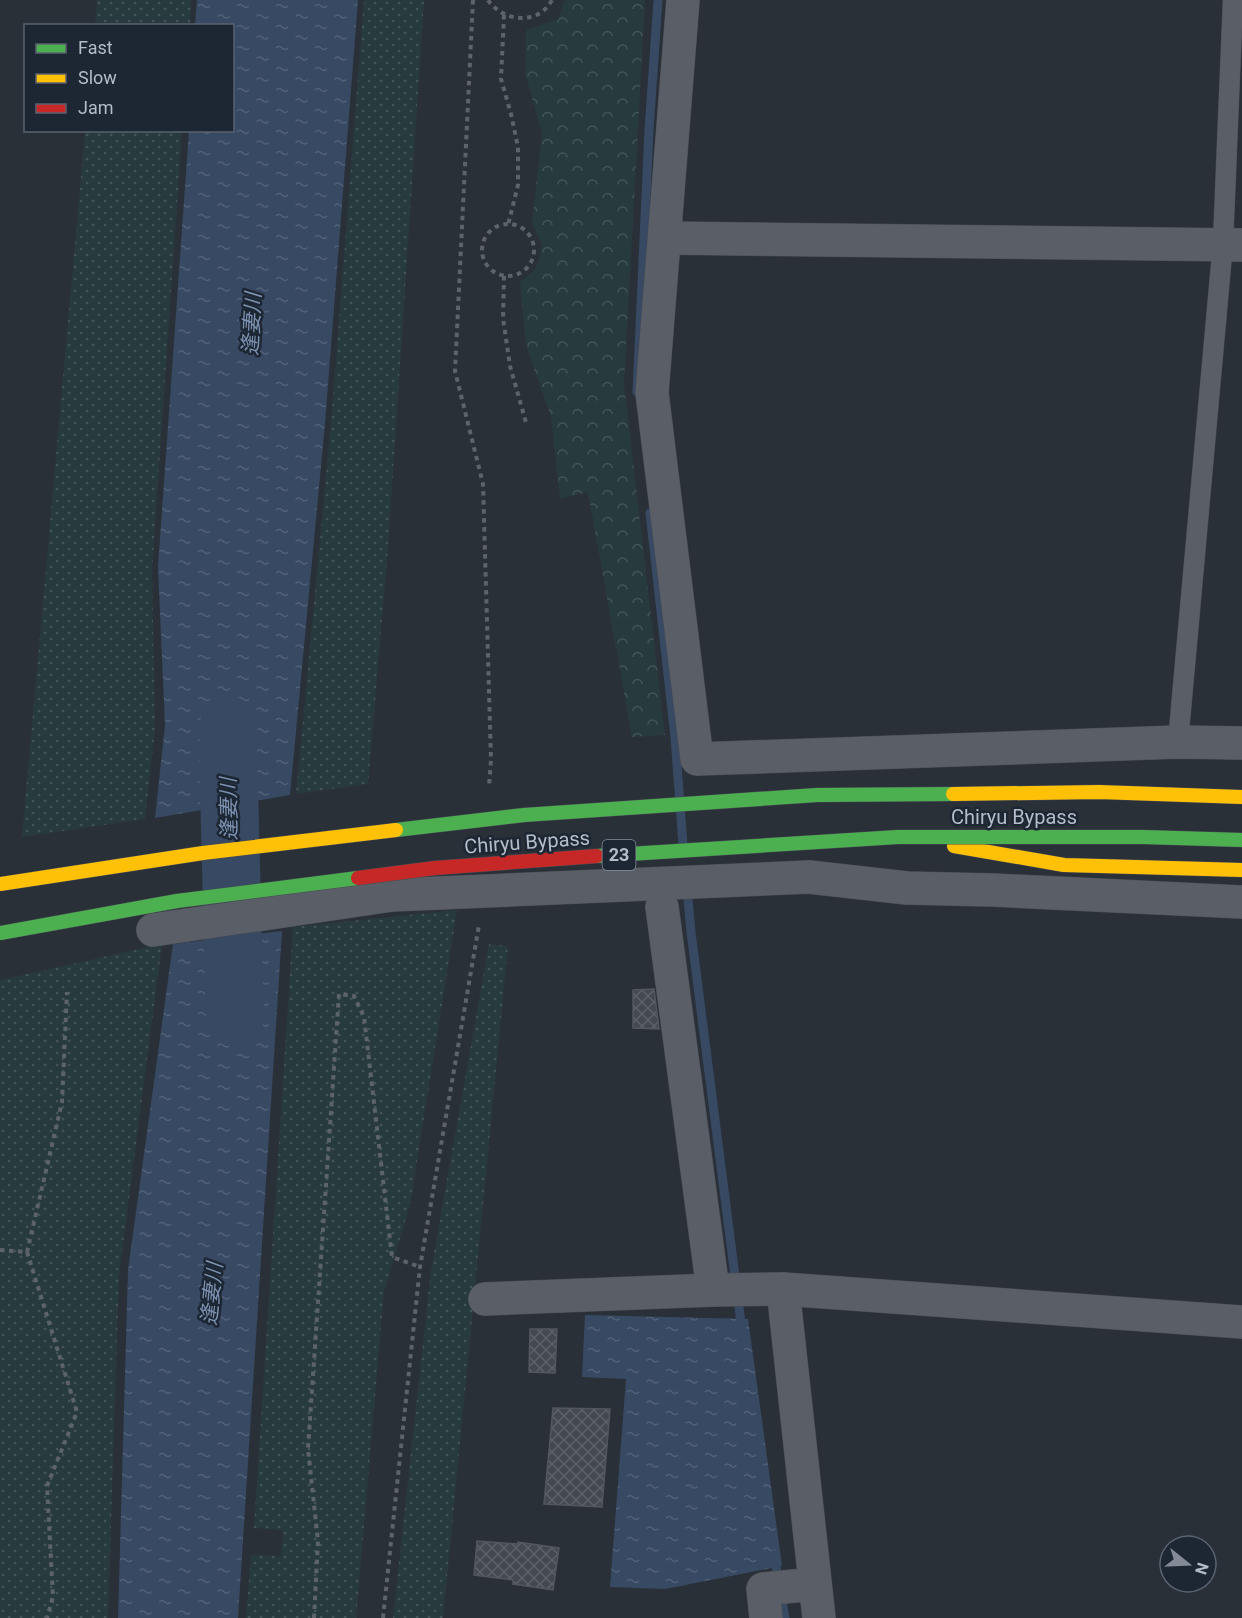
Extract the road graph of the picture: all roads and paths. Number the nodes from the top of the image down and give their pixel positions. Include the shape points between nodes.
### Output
1 (473, 0) edge
2 (488, 0) edge
3 (552, 0) edge
4 (683, 0) edge
5 (1233, 0) edge
6 (504, 15) junction
7 (508, 225) junction
8 (666, 238) junction
9 (1232, 244) edge
10 (504, 276) junction
11 (527, 426) dead end
12 (1178, 742) junction
13 (1242, 743) edge
14 (488, 795) dead end
15 (1242, 797) edge
16 (898, 837) junction
17 (1242, 840) edge
18 (1242, 870) edge
19 (0, 884) edge
20 (1242, 902) edge
21 (662, 907) dead end
22 (479, 924) dead end
23 (153, 930) dead end
24 (0, 933) edge
25 (67, 992) dead end
26 (0, 1250) edge
27 (27, 1252) junction
28 (420, 1267) junction
29 (783, 1289) junction
30 (713, 1290) junction
31 (485, 1299) dead end
32 (1242, 1322) edge
33 (815, 1584) junction
34 (47, 1618) edge
35 (314, 1618) edge
36 (383, 1618) edge
37 (766, 1618) edge
38 (819, 1618) edge

1 - 14 path via 455,371 483,484 491,760
2 - 6 path
3 - 6 path via 540,14 528,18
4 - 8 street
5 - 9 lane
6 - 7 path via 501,79 516,136 518,175
7 - 10 path via 487,236 482,252 489,268
7 - 10 path via 524,230 534,252 528,268
8 - 9 street
8 - 12 street via 652,393 697,759
9 - 12 lane
10 - 11 path via 503,318 510,366
12 - 13 street
15 - 19 highway, Chiryu Bypass, bridge via 1099,792 805,796 524,815 203,853
16 - 17 highway, Chiryu Bypass / 23, bridge
16 - 18 highway via 1064,865
16 - 24 highway, Chiryu Bypass / 23, bridge via 435,868 177,901
20 - 23 street via 907,888 809,877 392,895
21 - 30 street
22 - 28 path
25 - 27 path via 62,1102
26 - 27 path
27 - 34 path via 77,1412 48,1486 53,1597
28 - 35 path via 392,1257 364,1017 354,996 339,994 308,1449 318,1541
28 - 36 path
29 - 30 street
29 - 32 street
29 - 33 street
30 - 31 street
33 - 37 street via 763,1589
33 - 38 street

